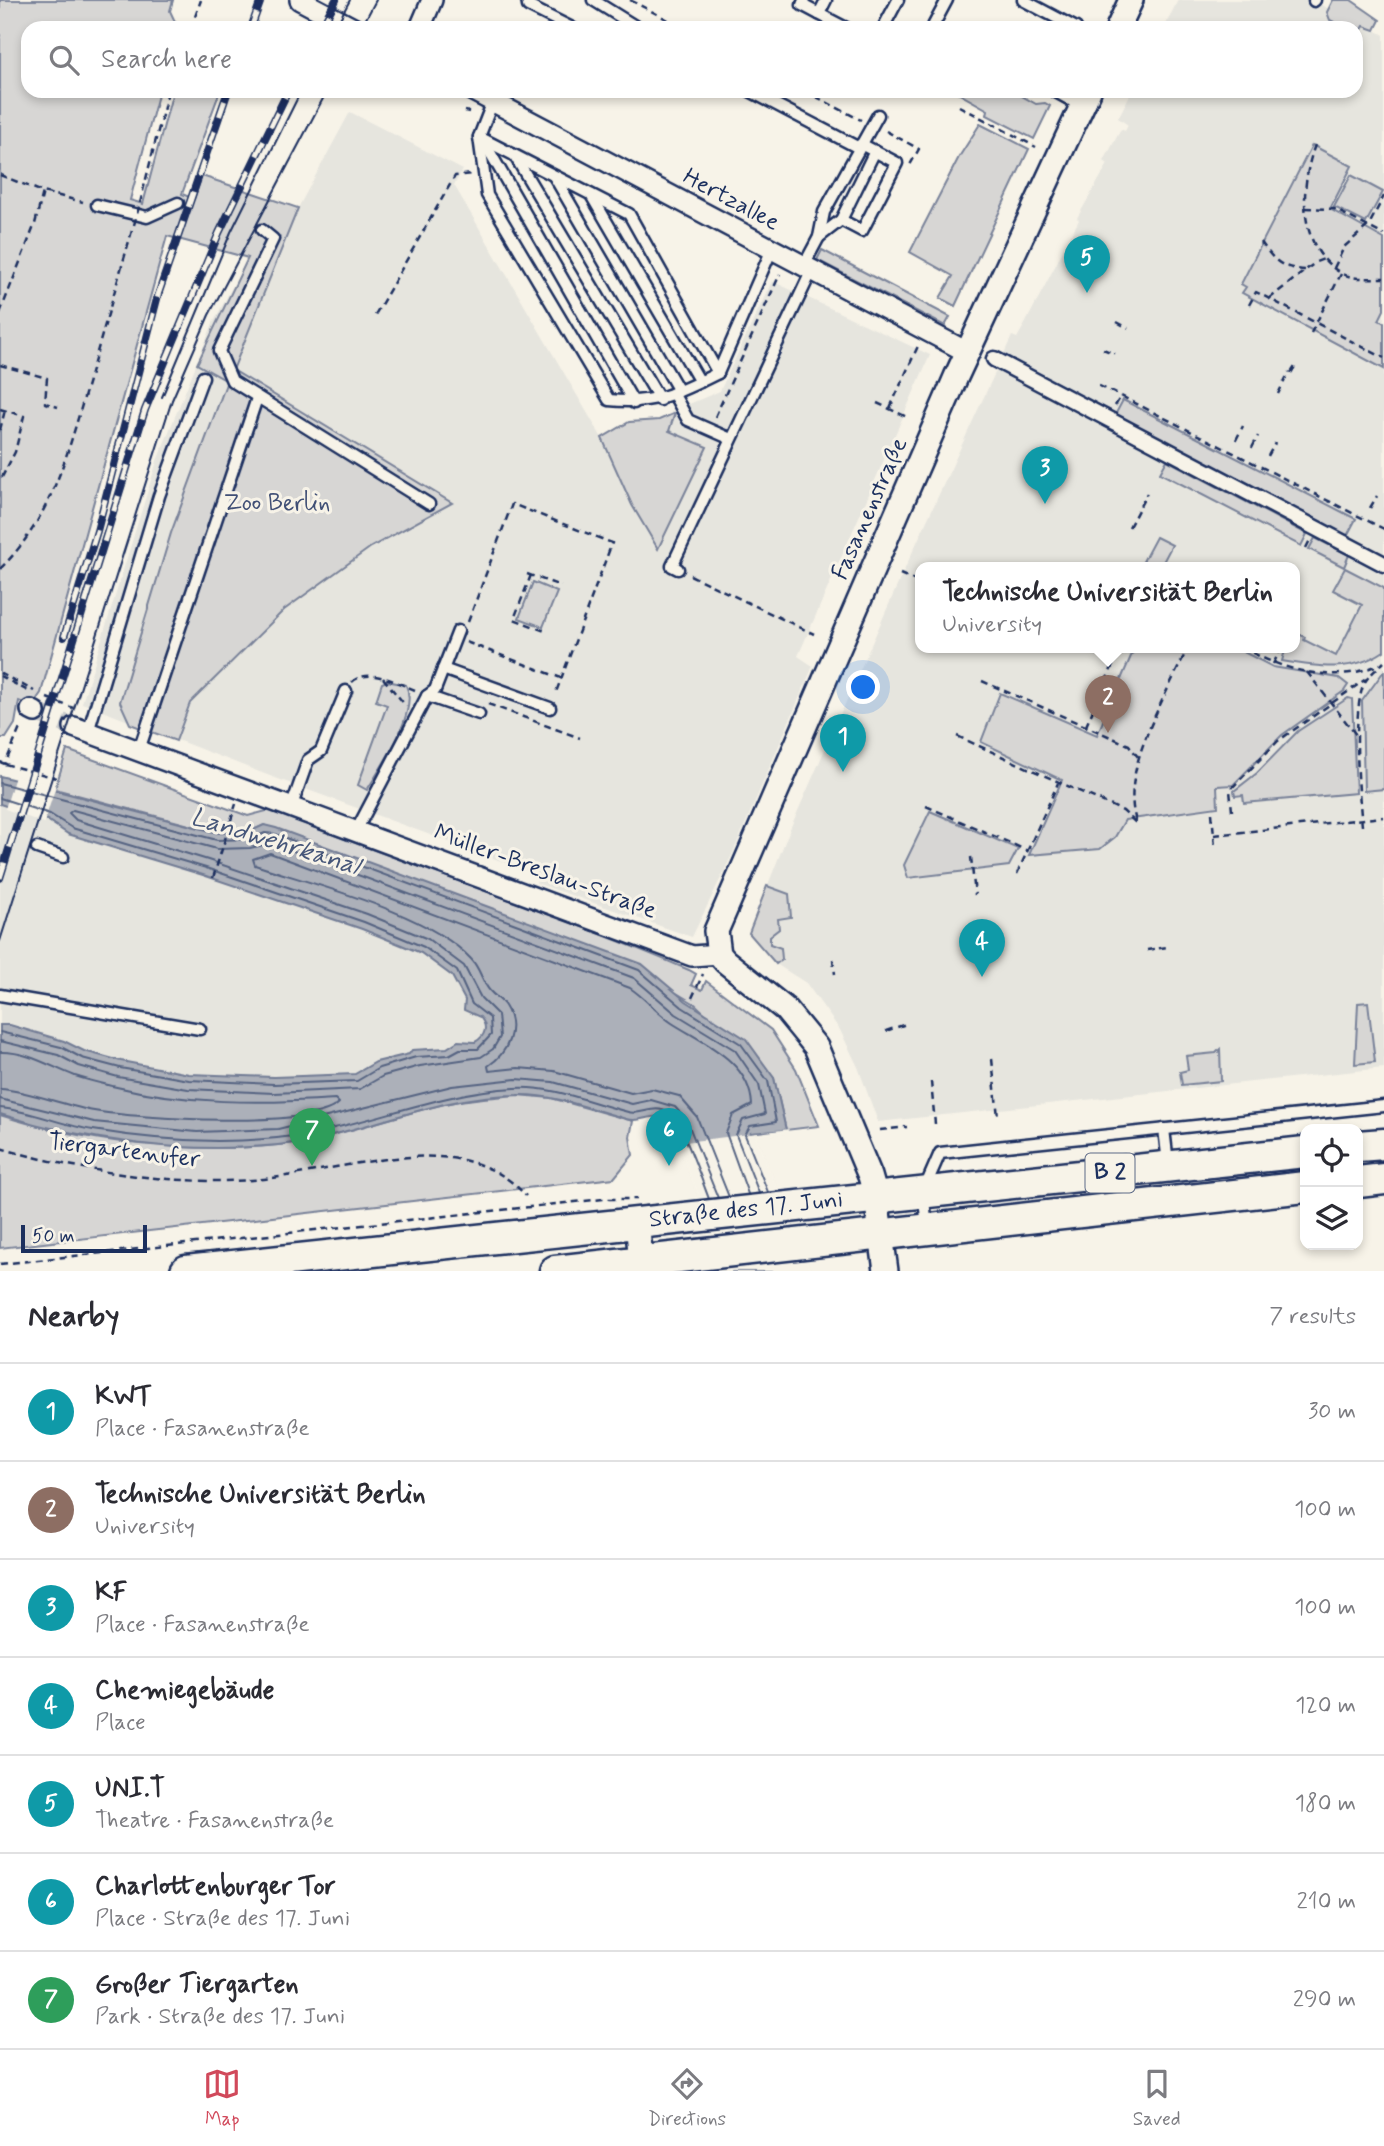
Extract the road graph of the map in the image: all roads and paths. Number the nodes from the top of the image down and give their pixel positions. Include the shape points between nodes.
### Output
1 (201, 0) edge
2 (300, 0) edge
3 (432, 0) edge
4 (527, 0) edge
5 (593, 0) edge
6 (630, 0) edge
7 (804, 0) edge
8 (826, 0) edge
9 (898, 0) edge
10 (947, 0) edge
11 (1023, 0) edge
12 (1132, 0) edge
13 (605, 3) edge
14 (819, 14) junction
15 (194, 21) edge
16 (340, 21) edge
17 (423, 21) edge
18 (558, 21) edge
19 (629, 21) edge
20 (670, 21) edge
21 (832, 21) edge
22 (887, 21) edge
23 (936, 21) edge
24 (1063, 21) edge
25 (1122, 21) edge
26 (166, 98) edge
27 (486, 98) edge
28 (765, 98) edge
29 (1085, 99) edge
30 (493, 102) junction
31 (958, 106) dead end
32 (878, 115) dead end
33 (481, 138) junction
34 (1315, 145) dead end
35 (860, 146) junction
36 (1036, 147) dead end
37 (875, 150) junction
38 (515, 157) junction
39 (471, 174) dead end
40 (0, 175) edge
41 (553, 176) junction
42 (43, 192) junction
43 (590, 195) junction
44 (1384, 196) edge
45 (178, 203) dead end
46 (97, 205) joint
47 (1305, 208) junction
48 (841, 220) junction
49 (1367, 226) junction
50 (262, 230) dead end
51 (1384, 236) edge
52 (819, 237) junction
53 (1261, 242) dead end
54 (1326, 258) junction
55 (791, 263) junction
56 (1334, 268) junction
57 (1307, 270) junction
58 (1341, 273) junction
59 (1384, 278) edge
60 (1269, 299) junction
61 (1249, 305) dead end
62 (0, 313) edge
63 (375, 315) dead end
64 (1117, 322) dead end
65 (1315, 323) junction
66 (1128, 328) dead end
67 (1311, 333) dead end
68 (918, 346) dead end
69 (1103, 349) dead end
70 (967, 352) junction
71 (1115, 354) dead end
72 (1384, 358) edge
73 (994, 359) dead end
74 (0, 365) edge
75 (1296, 365) dead end
76 (718, 373) junction
77 (203, 377) dead end
78 (700, 382) junction
79 (1099, 386) dead end
80 (676, 392) junction
81 (1278, 394) dead end
82 (1121, 396) junction
83 (257, 398) junction
84 (660, 400) junction
85 (634, 403) junction
86 (877, 403) dead end
87 (58, 407) dead end
88 (890, 408) junction
89 (0, 409) edge
90 (5, 410) junction
91 (909, 418) dead end
92 (1109, 419) junction
93 (1243, 426) dead end
94 (0, 430) edge
95 (710, 430) junction
96 (1258, 436) dead end
97 (731, 439) junction
98 (1236, 440) dead end
99 (1275, 443) dead end
100 (1252, 448) dead end
101 (1268, 456) dead end
102 (0, 481) edge
103 (1147, 493) dead end
104 (1377, 496) dead end
105 (429, 504) dead end
106 (1370, 508) dead end
107 (1129, 527) dead end
108 (1384, 529) edge
109 (491, 561) junction
110 (497, 562) dead end
111 (1384, 564) edge
112 (0, 569) edge
113 (678, 569) joint
114 (900, 574) dead end
115 (915, 580) edge
116 (561, 586) dead end
117 (545, 631) dead end
118 (814, 634) dead end
119 (457, 635) junction
120 (1118, 653) edge
121 (1185, 653) edge
122 (1253, 653) edge
123 (1279, 653) edge
124 (1384, 663) edge
125 (1273, 664) junction
126 (443, 669) junction
127 (1307, 672) junction
128 (0, 674) edge
129 (383, 678) junction
130 (561, 678) junction
131 (1366, 680) junction
132 (982, 681) dead end
133 (345, 691) joint
134 (427, 696) junction
135 (1331, 704) junction
136 (33, 705) junction
137 (406, 706) dead end
138 (550, 708) joint
139 (479, 714) joint
140 (85, 725) junction
141 (1086, 726) junction
142 (957, 736) dead end
143 (1358, 737) junction
144 (580, 738) dead end
145 (139, 750) junction
146 (1138, 758) junction
147 (0, 762) edge
148 (5, 764) junction
149 (56, 778) dead end
150 (1058, 783) junction
151 (926, 806) dead end
152 (291, 808) junction
153 (1232, 811) dead end
154 (1212, 813) dead end
155 (232, 817) dead end
156 (1384, 817) edge
157 (1361, 820) junction
158 (1362, 826) dead end
159 (356, 831) junction
160 (1214, 835) junction
161 (37, 848) dead end
162 (1215, 848) dead end
163 (1028, 851) junction
164 (971, 857) dead end
165 (63, 858) dead end
166 (1017, 874) dead end
167 (213, 878) dead end
168 (975, 895) dead end
169 (1168, 947) dead end
170 (1147, 950) dead end
171 (719, 954) junction
172 (833, 958) dead end
173 (704, 974) dead end
174 (835, 974) dead end
175 (0, 995) edge
176 (692, 998) dead end
177 (906, 1024) dead end
178 (200, 1029) dead end
179 (886, 1031) dead end
180 (992, 1059) dead end
181 (931, 1082) dead end
182 (1384, 1106) edge
183 (998, 1117) dead end
184 (935, 1124) dead end
185 (907, 1127) dead end
186 (1164, 1129) junction
187 (880, 1130) dead end
188 (1384, 1144) edge
189 (1363, 1146) edge
190 (0, 1148) edge
191 (1300, 1153) edge
192 (1168, 1167) junction
193 (1384, 1179) edge
194 (1363, 1181) edge
195 (1300, 1189) edge
196 (923, 1192) junction
197 (526, 1196) dead end
198 (876, 1197) junction
199 (642, 1212) junction
200 (927, 1230) junction
201 (880, 1235) junction
202 (573, 1253) edge
203 (0, 1264) edge
204 (642, 1266) edge
205 (186, 1271) edge
206 (886, 1271) edge

1 - 15 path
2 - 16 street
3 - 17 street
4 - 18 lane via 528,6
5 - 13 lane
6 - 20 path
7 - 14 lane via 802,5
8 - 14 lane
9 - 22 lane
10 - 23 lane
11 - 24 lane
12 - 25 street
13 - 19 lane
14 - 21 lane
26 - 112 path, bridge via 60,479 40,521
27 - 30 street, Hertzallee
28 - 35 lane
29 - 70 street, Fasanenstraße
30 - 33 lane
30 - 55 street, Hertzallee
31 - 36 path
32 - 35 lane
33 - 38 lane
33 - 85 lane
33 - 85 lane via 487,195 609,400
34 - 47 path
35 - 37 lane
35 - 52 lane via 824,212
37 - 48 lane
37 - 48 lane via 897,163 862,231
38 - 41 lane
38 - 84 lane
39 - 63 path via 454,176
40 - 42 path
41 - 43 lane
41 - 80 lane
42 - 46 path
42 - 62 path
43 - 76 lane via 629,214
43 - 78 lane
44 - 49 path
45 - 46 lane via 147,217
47 - 49 path via 1334,209
47 - 54 path via 1309,229
48 - 52 lane
49 - 51 path
49 - 56 path via 1344,247
50 - 83 lane via 273,239 219,351 232,381
52 - 55 lane
53 - 57 path via 1286,269
54 - 56 path
54 - 57 path
55 - 70 street, Hertzallee
55 - 76 lane
55 - 95 path
55 - 97 lane
56 - 58 path
57 - 60 path
58 - 59 path
58 - 65 path
60 - 61 path via 1256,292
60 - 65 path
64 - 66 path
65 - 67 path
65 - 72 path
68 - 88 path
69 - 71 path
70 - 171 street, Fasanenstraße via 718,921
73 - 92 street
74 - 87 path via 47,378 45,403
75 - 81 path
76 - 78 lane
77 - 140 lane
78 - 80 lane
79 - 82 path
80 - 84 lane
80 - 95 lane via 688,420
82 - 92 path
82 - 108 path
83 - 105 lane
83 - 145 lane
84 - 85 lane
86 - 88 path
88 - 91 path
89 - 90 path
90 - 94 path
90 - 102 path via 24,416 15,452
92 - 111 street
93 - 98 path
95 - 97 lane
96 - 100 path
97 - 113 lane via 672,566
99 - 101 path
103 - 107 path
104 - 106 path
109 - 110 path
109 - 119 path via 464,634
109 - 130 path via 512,504 612,543
113 - 118 path
114 - 115 path
116 - 117 path via 529,574 514,619
119 - 126 lane
119 - 130 path
120 - 141 path
121 - 146 path
122 - 125 path
123 - 125 path
124 - 127 path via 1350,675
124 - 131 path
125 - 127 path
126 - 134 lane via 435,690
126 - 138 lane
127 - 135 path
128 - 136 path
129 - 133 path via 355,679
129 - 134 path
129 - 137 path
130 - 138 path
131 - 135 path
131 - 143 path via 1360,697
132 - 141 path
133 - 152 lane via 321,751 308,760
134 - 139 lane
134 - 159 lane
135 - 143 path
135 - 153 path via 1278,741 1230,790
136 - 140 path
136 - 148 path
139 - 144 path via 485,703
140 - 145 street, Müller-Breslau-Straße
141 - 146 path via 1129,745
142 - 150 path
143 - 157 path
145 - 152 street, Müller-Breslau-Straße
146 - 150 path via 1131,806 1137,824 1123,811
147 - 148 path
148 - 149 path
150 - 163 path
151 - 163 path
152 - 159 street, Müller-Breslau-Straße
154 - 160 path
155 - 167 path
156 - 157 path
157 - 158 path
157 - 160 path
159 - 171 street, Müller-Breslau-Straße via 692,956
160 - 162 path
161 - 165 lane
163 - 166 path
164 - 168 path
169 - 170 path
171 - 198 street via 785,1009 816,1047
172 - 174 path
173 - 176 path
175 - 178 lane
177 - 179 path
180 - 183 path
181 - 184 path
182 - 186 lane
185 - 187 path
186 - 192 lane
186 - 196 lane via 940,1153
188 - 189 main road
190 - 197 path, Tiergartenufer via 171,1179 253,1180 412,1156 443,1157 511,1179
191 - 192 main road, Straße des 17. Juni / B 2
192 - 196 main road, Straße des 17. Juni / B 2
193 - 194 main road
195 - 200 main road, Straße des 17. Juni / B 2
196 - 198 main road, Straße des 17. Juni / B 2
196 - 200 lane
198 - 199 main road, Straße des 17. Juni / B 2 via 692,1216
198 - 201 street
199 - 202 main road, Straße des 17. Juni / B 2
199 - 203 path via 616,1198
199 - 204 street
200 - 201 main road, Straße des 17. Juni / B 2
201 - 204 main road, Straße des 17. Juni / B 2 via 699,1255
201 - 206 street
202 - 204 main road, Straße des 17. Juni / B 2
202 - 205 main road, Straße des 17. Juni / B 2

